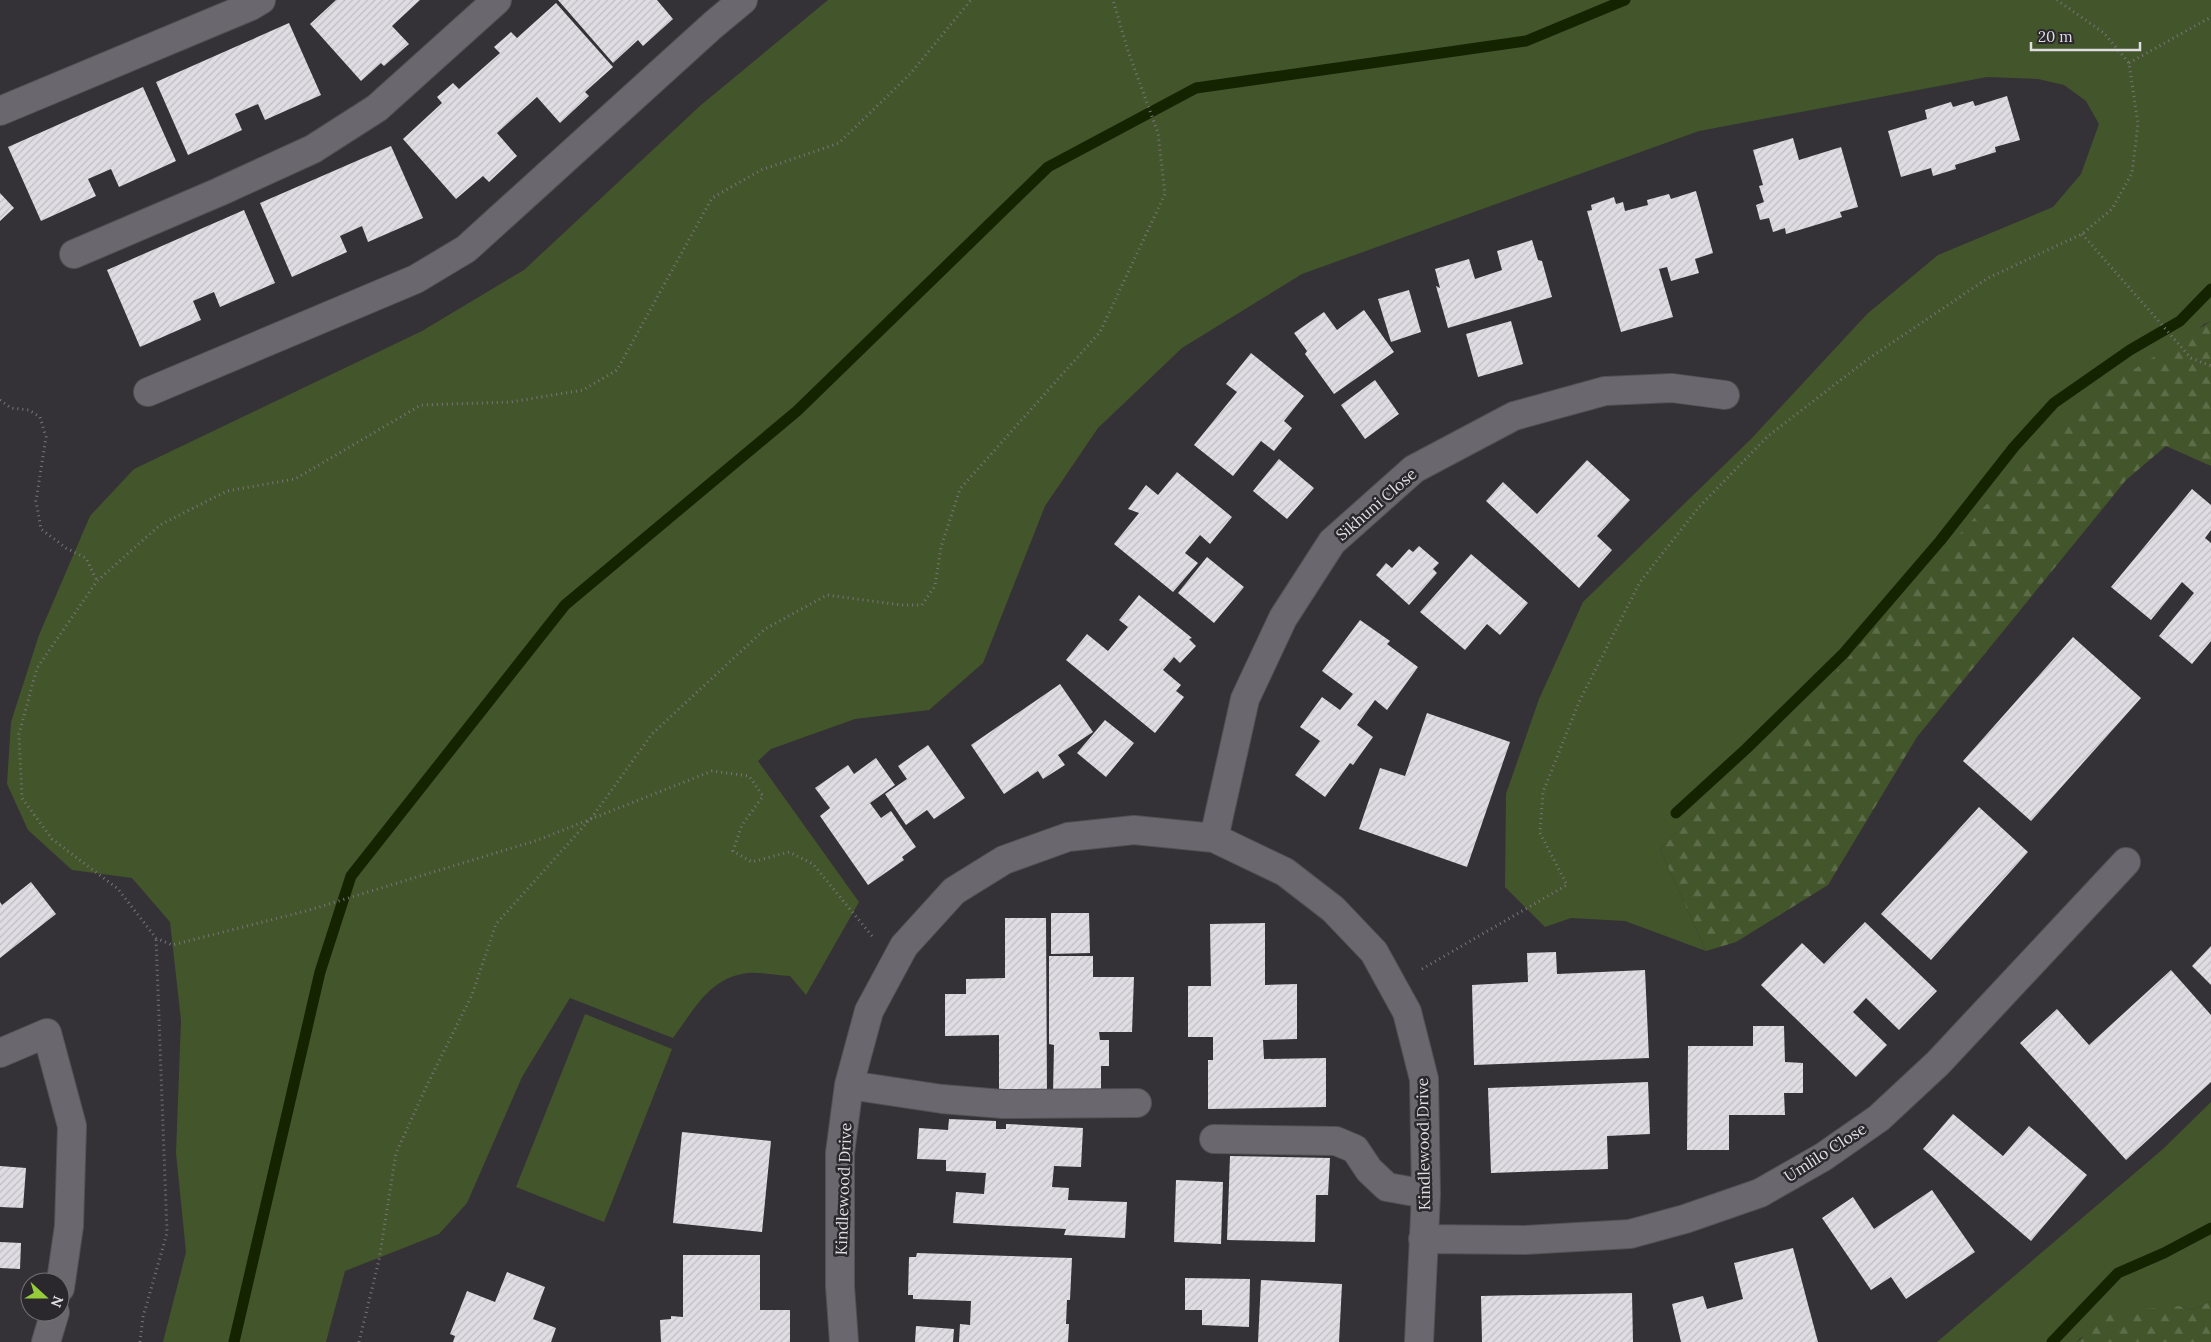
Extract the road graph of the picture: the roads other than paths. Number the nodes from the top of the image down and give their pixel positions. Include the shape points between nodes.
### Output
1 (261, 0) edge
2 (498, 0) edge
3 (742, 0) edge
4 (0, 111) edge
5 (74, 254) dead end
6 (148, 392) dead end
7 (1725, 395) dead end
8 (1214, 838) junction
9 (2126, 862) dead end
10 (0, 1052) edge
11 (849, 1085) junction
12 (1137, 1103) dead end
13 (1214, 1139) dead end
14 (1426, 1194) junction
15 (1423, 1239) junction
16 (62, 1272) edge
17 (53, 1322) edge
18 (46, 1342) edge
19 (844, 1342) edge
20 (1419, 1342) edge

1 - 4 street
2 - 5 street via 378,108 313,149
3 - 6 street via 466,249 416,279
7 - 8 street, Sikhuni Close via 1672,388 1604,391 1514,416 1414,469 1332,542 1282,618 1245,699
8 - 11 street, Kindlewood Drive via 1134,830 1068,837 1004,860 954,891 904,946 869,1011
8 - 14 street, Kindlewood Drive via 1285,872 1333,909 1374,952 1407,1012 1424,1079
9 - 15 street, Umlilo Close via 1938,1063 1879,1118 1823,1157 1760,1193 1630,1234 1525,1240
10 - 16 street via 47,1033 72,1126 69,1226
11 - 12 street via 1002,1104
11 - 19 street, Kindlewood Drive via 840,1152 840,1286
13 - 14 street via 1336,1141 1355,1149 1369,1170 1388,1187
14 - 15 street, Kindlewood Drive
15 - 20 street, Kindlewood Drive
17 - 18 street

